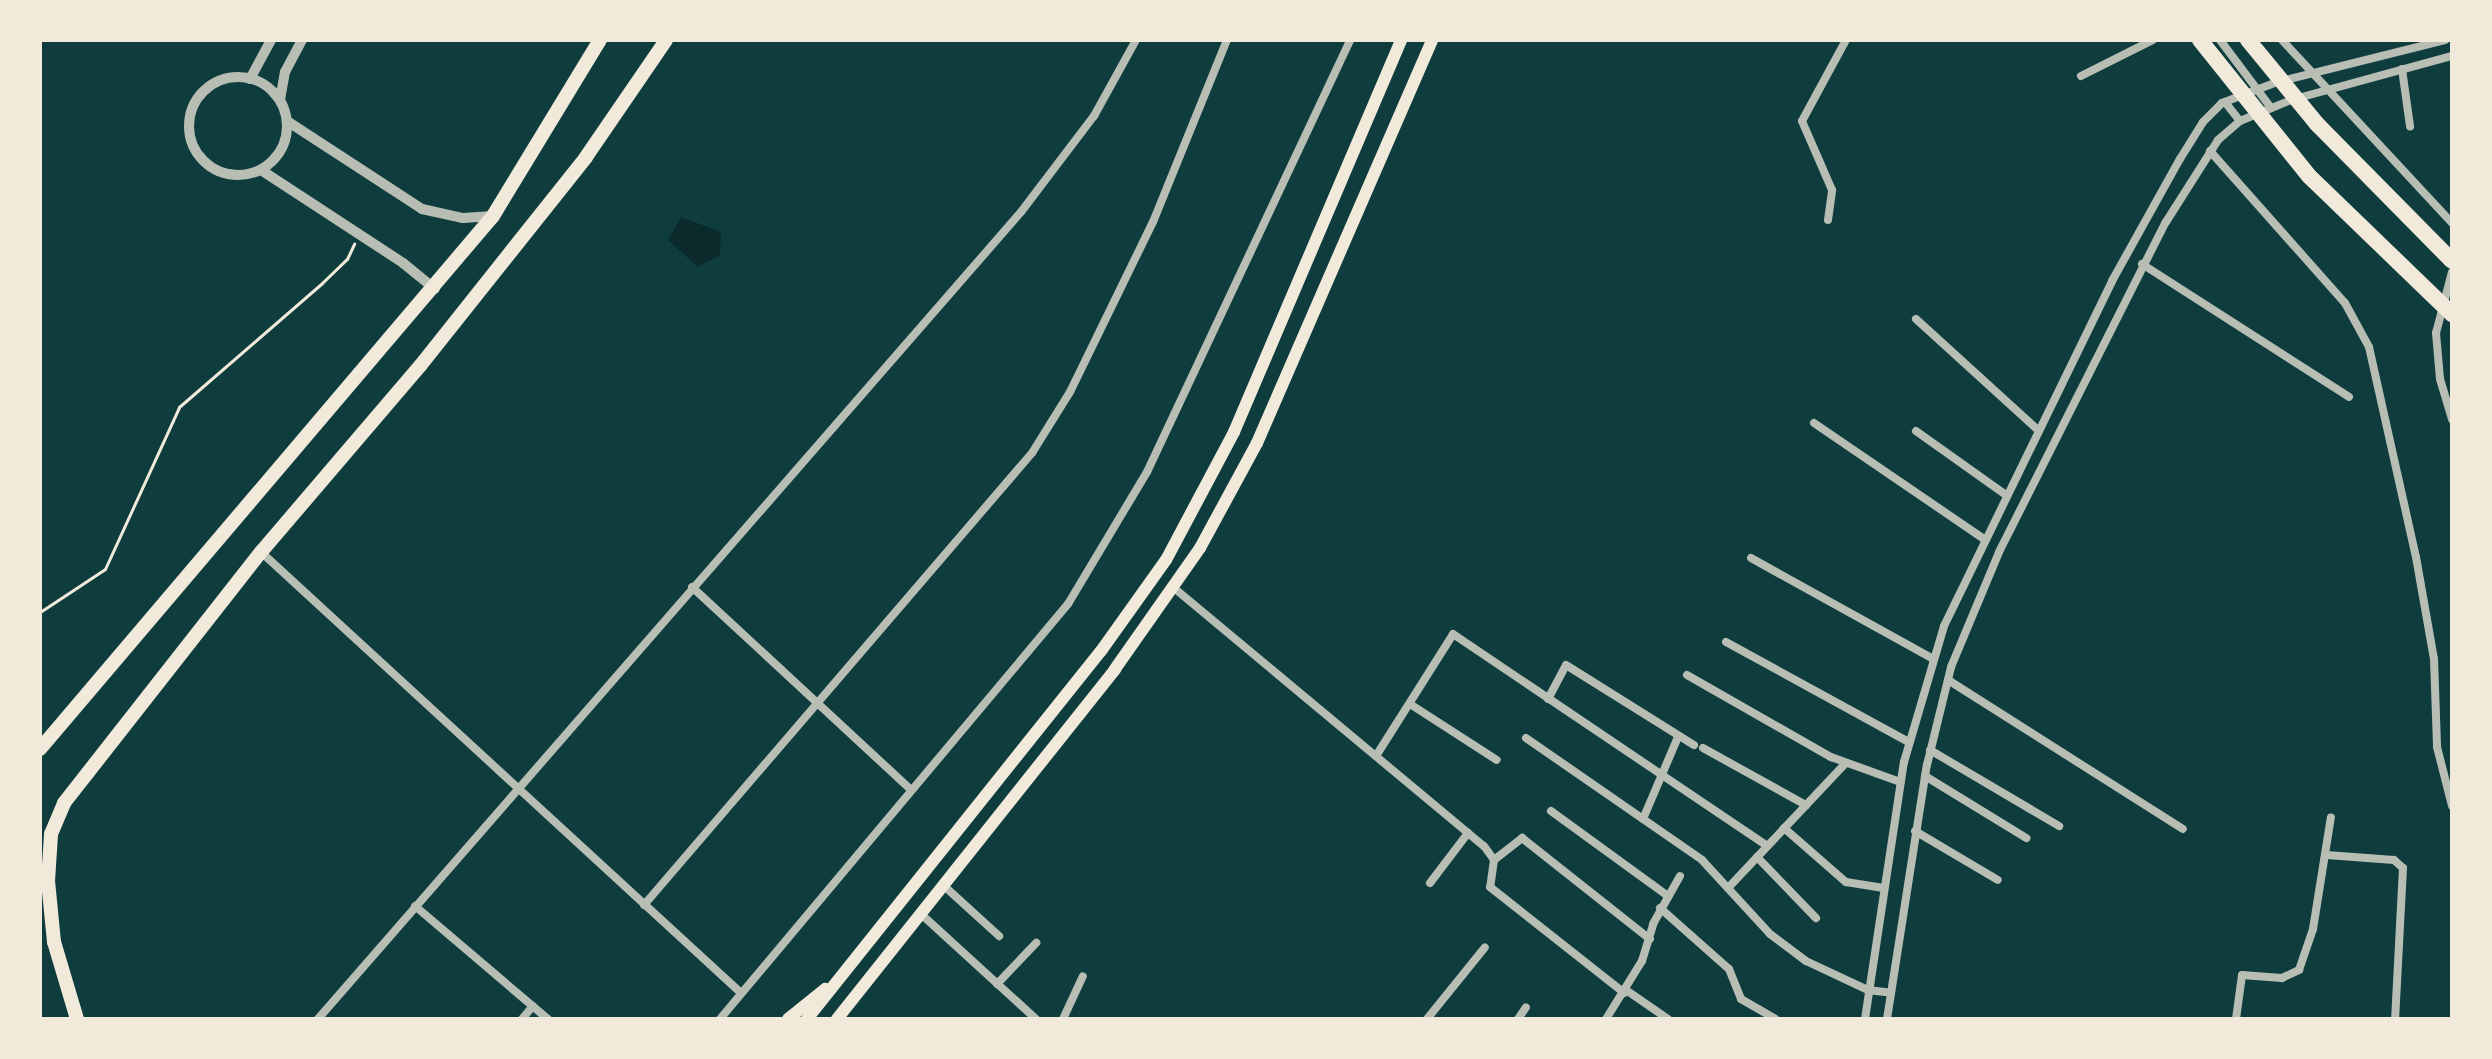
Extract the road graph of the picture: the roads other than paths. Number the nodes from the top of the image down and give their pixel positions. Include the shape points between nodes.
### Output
1 (271, 40) edge
2 (302, 40) edge
3 (600, 40) edge
4 (666, 40) edge
5 (1136, 40) edge
6 (1227, 40) edge
7 (1350, 40) edge
8 (1401, 40) edge
9 (1432, 40) edge
10 (1846, 40) edge
11 (2153, 40) edge
12 (2200, 40) edge
13 (2220, 40) edge
14 (2248, 40) edge
15 (2282, 40) edge
16 (2399, 40) edge
17 (2445, 40) edge
18 (2434, 41) edge
19 (2406, 50) junction
20 (2452, 56) edge
21 (2402, 69) junction
22 (2311, 73) junction
23 (2081, 76) dead end
24 (250, 79) junction
25 (2325, 89) junction
26 (2257, 90) junction
27 (280, 100) junction
28 (2225, 102) junction
29 (2271, 108) junction
30 (1370, 113) junction
31 (287, 121) junction
32 (2240, 121) junction
33 (1395, 124) junction
34 (2410, 126) dead end
35 (2210, 151) junction
36 (261, 170) junction
37 (493, 216) junction
38 (1828, 220) dead end
39 (2452, 223) edge
40 (2452, 261) edge
41 (2142, 264) junction
42 (2452, 272) edge
43 (435, 289) junction
44 (2452, 314) edge
45 (1916, 319) dead end
46 (2074, 360) junction
47 (2090, 369) junction
48 (2349, 397) dead end
49 (2452, 419) edge
50 (1814, 423) dead end
51 (1916, 431) dead end
52 (2039, 431) junction
53 (2006, 495) junction
54 (1984, 539) junction
55 (261, 552) junction
56 (1751, 558) dead end
57 (692, 587) junction
58 (1174, 588) junction
59 (1960, 588) junction
60 (1979, 596) junction
61 (1726, 642) dead end
62 (1933, 659) junction
63 (1687, 675) dead end
64 (1948, 680) junction
65 (1548, 699) junction
66 (818, 703) junction
67 (1410, 704) junction
68 (1678, 737) junction
69 (1526, 738) dead end
70 (1909, 742) junction
71 (40, 749) edge
72 (1930, 750) junction
73 (1376, 756) junction
74 (1497, 760) dead end
75 (1845, 764) junction
76 (1925, 776) junction
77 (1661, 778) junction
78 (1900, 782) junction
79 (518, 789) junction
80 (911, 790) junction
81 (1806, 805) junction
82 (2452, 806) edge
83 (1551, 811) dead end
84 (2331, 817) dead end
85 (1643, 819) junction
86 (2059, 826) dead end
87 (1784, 828) junction
88 (2183, 829) dead end
89 (1915, 831) junction
90 (1468, 833) junction
91 (51, 834) junction
92 (2026, 838) dead end
93 (40, 845) edge
94 (1767, 846) junction
95 (2327, 855) junction
96 (1757, 857) junction
97 (1494, 860) junction
98 (1680, 876) dead end
99 (1998, 880) dead end
100 (1430, 883) dead end
101 (943, 885) junction
102 (1728, 888) junction
103 (1884, 888) junction
104 (1668, 896) junction
105 (644, 905) junction
106 (415, 906) junction
107 (1660, 908) junction
108 (921, 914) junction
109 (1816, 918) dead end
110 (999, 936) dead end
111 (1650, 939) junction
112 (1036, 943) dead end
113 (1485, 947) dead end
114 (1083, 976) dead end
115 (841, 977) junction
116 (997, 984) junction
117 (1868, 990) junction
118 (1625, 991) junction
119 (740, 992) junction
120 (1891, 993) junction
121 (533, 1006) junction
122 (1526, 1007) dead end
123 (77, 1019) edge
124 (318, 1019) edge
125 (522, 1019) edge
126 (548, 1019) edge
127 (720, 1019) edge
128 (788, 1019) edge
129 (807, 1019) edge
130 (837, 1019) edge
131 (1036, 1019) edge
132 (1063, 1019) edge
133 (1427, 1019) edge
134 (1518, 1019) edge
135 (1606, 1019) edge
136 (1668, 1019) edge
137 (1775, 1019) edge
138 (1865, 1019) edge
139 (1887, 1019) edge
140 (2236, 1019) edge
141 (2395, 1019) edge

1 - 24 street
2 - 27 street via 285,72
3 - 37 highway
4 - 55 highway via 576,169 420,366
5 - 57 street via 1060,165
6 - 66 street via 1153,222 1058,414 1013,479
7 - 80 street via 1249,265 1147,472 1102,550 1068,604
8 - 30 main road
9 - 33 main road
10 - 38 street via 1802,121 1832,190
11 - 23 street
12 - 44 highway via 2309,176
13 - 26 street
14 - 40 highway via 2317,124
15 - 22 street
16 - 19 street
17 - 18 street
18 - 19 street
19 - 22 street
20 - 21 street
21 - 25 street
21 - 34 street
22 - 25 street
22 - 26 street
24 - 27 street
24 - 36 street via 228,77 207,87 193,106 189,136 195,151 217,171 247,175
25 - 29 street
25 - 39 street
26 - 28 street
26 - 29 street
27 - 31 street
28 - 32 street
28 - 46 street via 2203,122 2180,159
29 - 32 street
30 - 33 main road
30 - 115 main road via 1220,462 1166,560 1101,651
31 - 36 street via 281,149
31 - 37 street via 422,209 442,216
32 - 35 street
33 - 58 main road via 1257,443
35 - 41 street
35 - 82 street via 2345,303 2369,347 2416,557 2434,659 2437,747
36 - 43 street
37 - 43 highway
41 - 47 street
41 - 48 street
42 - 49 street via 2439,310 2436,344
43 - 71 highway
45 - 52 street
46 - 47 street
46 - 52 street
47 - 60 street
50 - 54 street
51 - 53 street
52 - 53 street
53 - 54 street
54 - 59 street
55 - 79 street
55 - 91 highway via 73,788
56 - 62 street
57 - 66 street
57 - 79 street
58 - 73 street
58 - 101 main road
59 - 60 street
59 - 62 street
60 - 64 street
61 - 70 street
62 - 70 street
63 - 75 street
64 - 72 street
64 - 88 street
65 - 67 street via 1453,634
65 - 68 street via 1566,665
65 - 77 street
66 - 80 street
66 - 105 street
67 - 73 street
67 - 74 street
68 - 77 street
68 - 81 street
69 - 85 street
70 - 78 street
72 - 76 street
72 - 86 street
73 - 90 street
75 - 78 street
75 - 81 street
76 - 89 street
76 - 92 street
77 - 85 street
77 - 94 street
78 - 103 street
79 - 105 street
79 - 106 street
80 - 119 street
81 - 87 street
83 - 104 street
84 - 95 street
85 - 102 street via 1702,860
87 - 94 street
87 - 103 street via 1846,882
89 - 99 street
89 - 120 street
90 - 97 street
90 - 100 street
91 - 93 highway
91 - 123 highway via 47,866 54,942
94 - 96 street
95 - 140 street via 2299,970 2288,978 2246,974 2238,981
95 - 141 street via 2394,860 2403,868
96 - 102 street
96 - 109 street
97 - 111 street via 1522,838
97 - 118 street via 1490,887
98 - 104 street
101 - 108 main road
101 - 110 street
102 - 117 street via 1770,934 1806,961
103 - 117 street
104 - 107 street
105 - 119 street
106 - 121 street
106 - 124 street
107 - 111 street
107 - 137 street via 1729,969 1741,999
108 - 116 street
108 - 130 main road
111 - 118 street
112 - 116 street
113 - 133 street
114 - 132 street
115 - 128 main road
115 - 129 main road
116 - 131 street
117 - 120 street
117 - 138 street
118 - 135 street
118 - 136 street
119 - 127 street
120 - 139 street
121 - 125 street
121 - 126 street
122 - 134 street

